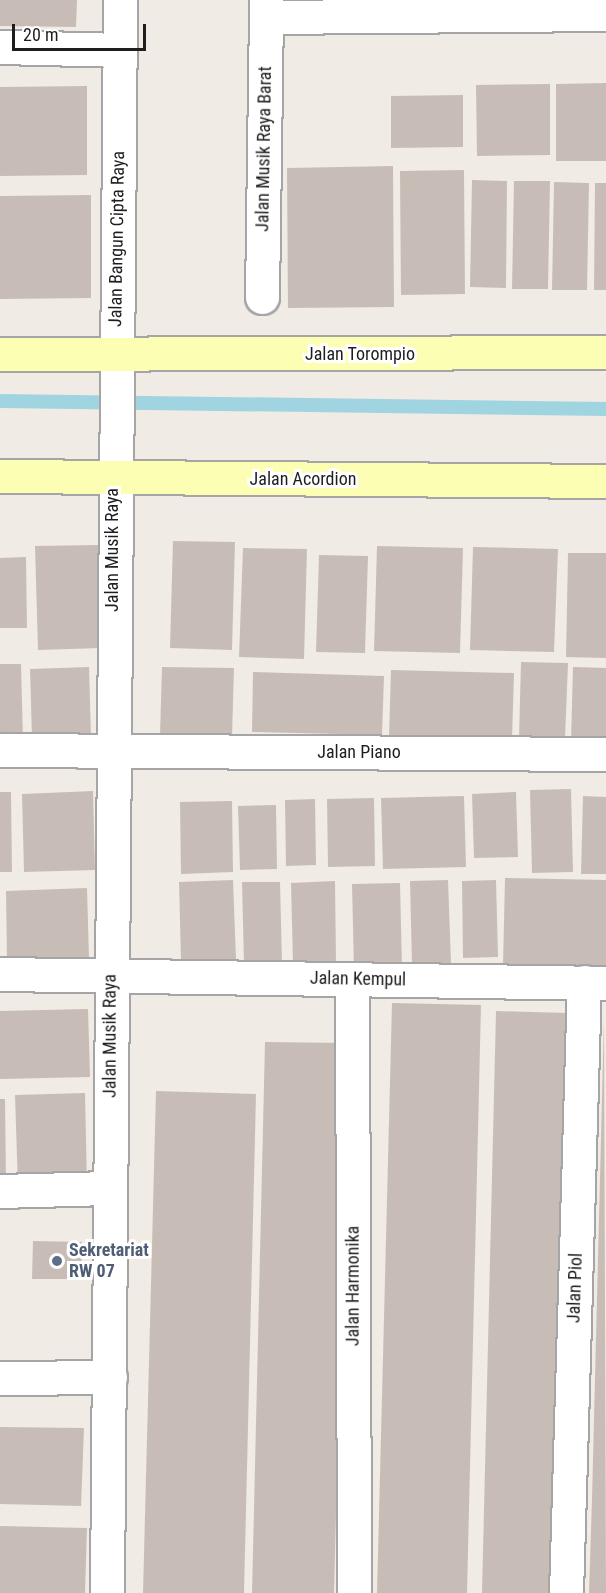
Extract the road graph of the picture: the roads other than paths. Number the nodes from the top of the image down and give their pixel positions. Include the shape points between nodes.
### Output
1 (120, 0) edge
2 (511, 6) edge
3 (266, 9) edge
4 (606, 14) edge
5 (0, 47) edge
6 (118, 50) junction
7 (262, 297) dead end
8 (606, 352) edge
9 (0, 354) edge
10 (115, 365) junction
11 (113, 470) junction
12 (0, 476) edge
13 (606, 481) edge
14 (111, 749) junction
15 (0, 750) edge
16 (606, 754) edge
17 (0, 974) edge
18 (110, 974) junction
19 (352, 979) junction
20 (595, 983) edge
21 (109, 1188) junction
22 (0, 1191) edge
23 (110, 1377) junction
24 (0, 1378) edge
25 (107, 1593) edge
26 (354, 1593) edge
27 (566, 1593) edge

1 - 6 street, Jalan Bangun Cipta Raya
2 - 3 street
2 - 4 street
3 - 7 street, Jalan Musik Raya Barat
5 - 6 street
6 - 10 street, Jalan Bangun Cipta Raya
8 - 10 street, Jalan Torompio
9 - 10 street, Jalan Torompio
10 - 11 street, Jalan Bangun Cipta Raya
11 - 12 street, Jalan Acordion
11 - 13 street, Jalan Acordion
11 - 14 street, Jalan Musik Raya
14 - 15 street, Jalan Piano
14 - 16 street, Jalan Piano
14 - 18 street, Jalan Musik Raya
17 - 18 street, Jalan Kempul
18 - 19 street, Jalan Kempul
18 - 21 street, Jalan Musik Raya
19 - 20 street, Jalan Kempul
19 - 26 street, Jalan Harmonika
20 - 27 street, Jalan Piol
21 - 22 street
21 - 23 street, Jalan Musik Raya
23 - 24 street
23 - 25 street, Jalan Musik Raya

